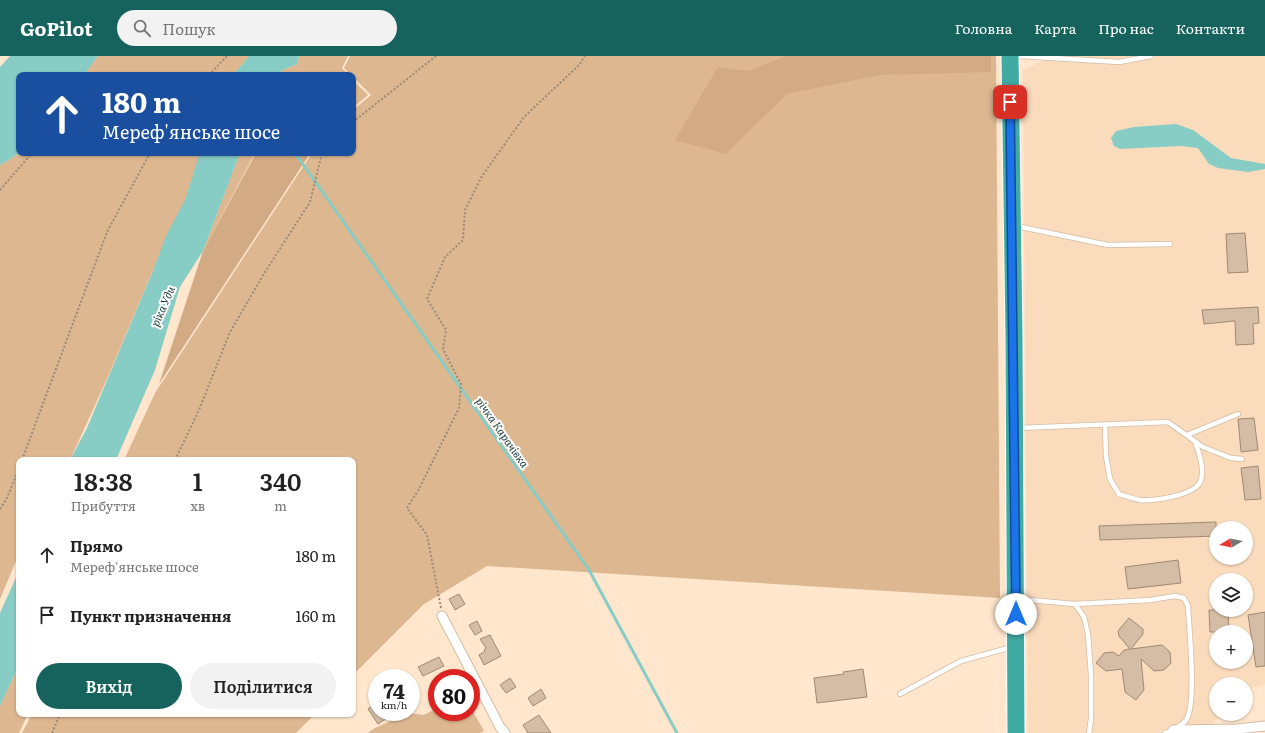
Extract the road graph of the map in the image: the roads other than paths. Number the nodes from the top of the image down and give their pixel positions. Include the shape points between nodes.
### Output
1 (1010, 56) edge
2 (1019, 56) edge
3 (1151, 56) edge
4 (1012, 226) junction
5 (1170, 244) dead end
6 (1238, 414) dead end
7 (1105, 424) junction
8 (1015, 428) junction
9 (1187, 435) junction
10 (1195, 442) junction
11 (1242, 459) dead end
12 (1016, 599) junction
13 (1075, 604) junction
14 (442, 616) road end
15 (1016, 646) junction
16 (900, 694) dead end
17 (1265, 726) edge
18 (503, 730) edge
19 (1169, 732) edge
20 (492, 733) edge
21 (1016, 733) edge
22 (1089, 733) edge

1 - 4 highway
2 - 3 lane via 1119,62
4 - 5 lane via 1108,245
4 - 8 highway
6 - 9 lane
7 - 8 lane
7 - 9 lane via 1168,422
7 - 10 lane via 1110,479 1119,494 1140,500 1167,498 1191,490 1199,484 1202,472 1200,454
8 - 12 highway
9 - 10 lane
10 - 11 lane via 1230,458
12 - 13 lane
12 - 15 highway
13 - 19 lane via 1175,596 1184,598 1188,606 1191,708 1186,720
13 - 22 lane via 1084,617 1088,634 1091,674
14 - 18 street
15 - 16 lane via 961,661
15 - 21 highway
17 - 19 street
18 - 20 street

